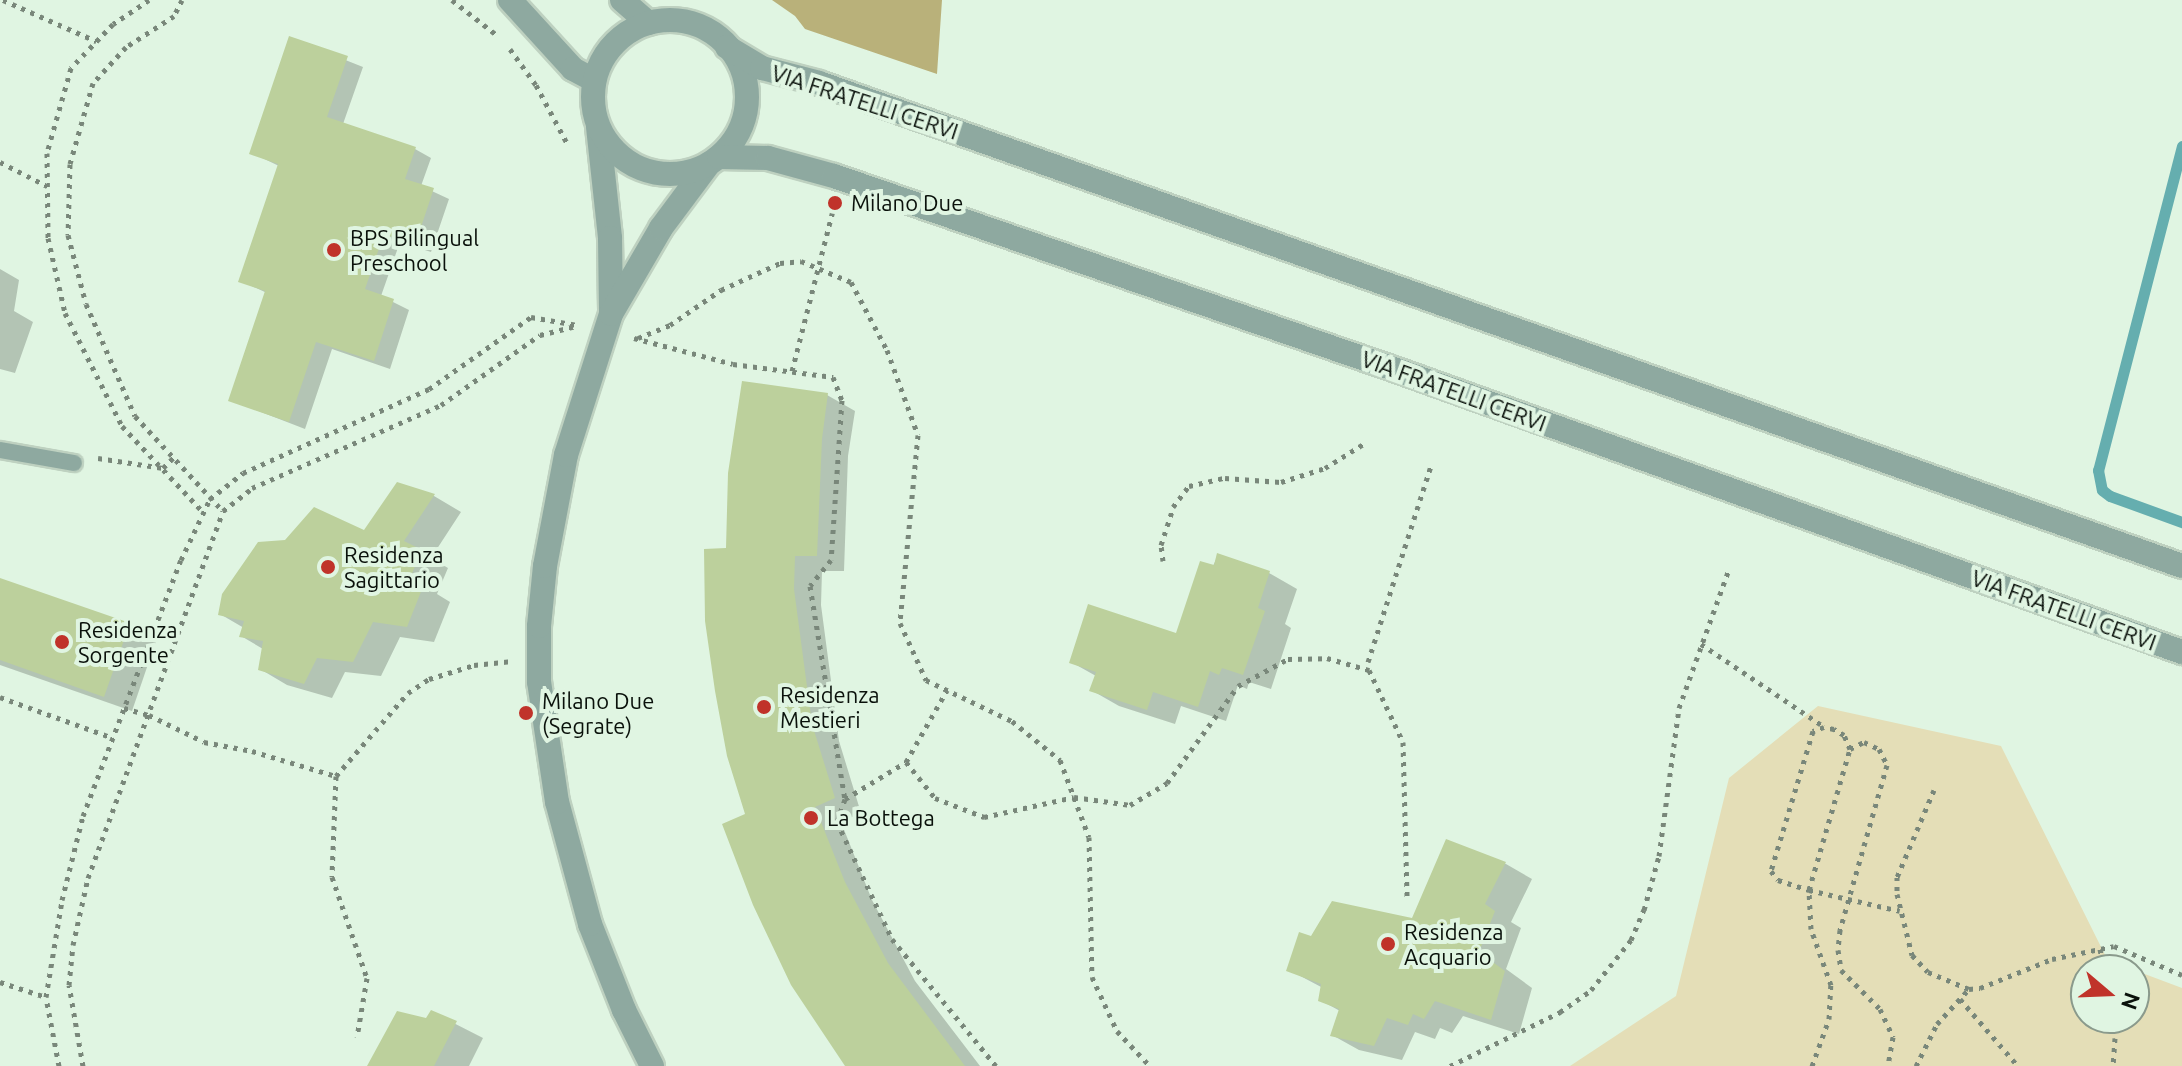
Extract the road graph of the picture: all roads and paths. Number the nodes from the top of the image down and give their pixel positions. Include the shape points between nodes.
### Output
1 (3, 0) edge
2 (149, 0) edge
3 (182, 0) edge
4 (452, 0) edge
5 (510, 0) edge
6 (622, 0) edge
7 (648, 23) junction
8 (96, 41) junction
9 (727, 47) junction
10 (594, 80) junction
11 (598, 127) junction
12 (570, 153) dead end
13 (713, 161) junction
14 (0, 162) edge
15 (47, 186) junction
16 (821, 199) dead end
17 (835, 203) junction
18 (848, 207) dead end
19 (820, 269) junction
20 (582, 311) dead end
21 (611, 314) junction
22 (580, 325) junction
23 (641, 326) dead end
24 (636, 338) junction
25 (792, 371) junction
26 (1365, 443) dead end
27 (0, 450) edge
28 (174, 457) junction
29 (74, 463) joint
30 (1431, 466) dead end
31 (163, 468) junction
32 (210, 499) junction
33 (223, 511) junction
34 (203, 512) junction
35 (1163, 561) dead end
36 (2182, 566) edge
37 (1728, 572) dead end
38 (1701, 644) junction
39 (2182, 652) edge
40 (500, 662) dead end
41 (1368, 662) dead end
42 (947, 690) junction
43 (0, 697) edge
44 (124, 708) junction
45 (149, 715) junction
46 (1824, 727) junction
47 (113, 738) junction
48 (1850, 749) junction
49 (906, 762) junction
50 (336, 776) junction
51 (1934, 790) dead end
52 (1074, 797) junction
53 (845, 799) junction
54 (1809, 890) junction
55 (1851, 898) junction
56 (1407, 900) dead end
57 (1900, 911) junction
58 (2100, 949) junction
59 (2101, 954) edge
60 (2182, 975) edge
61 (0, 982) edge
62 (1969, 989) junction
63 (46, 997) junction
64 (1960, 999) junction
65 (2114, 1034) edge
66 (357, 1037) dead end
67 (59, 1066) edge
68 (83, 1066) edge
69 (652, 1066) edge
70 (996, 1066) edge
71 (1150, 1066) edge
72 (1450, 1066) edge
73 (1812, 1066) edge
74 (1888, 1066) edge
75 (1916, 1066) edge
76 (2018, 1066) edge
77 (2113, 1066) edge

1 - 8 path
2 - 8 path
3 - 28 path via 174,16 126,47 93,83 70,164 68,235 86,304 135,416
4 - 12 path via 503,40 562,128
5 - 10 street via 573,69
6 - 7 street
7 - 9 street via 699,26
7 - 10 street via 620,38
8 - 15 path via 71,68 47,153
9 - 13 street via 741,67 747,91 740,127
9 - 36 street, VIA FRATELLI CERVI via 762,68 819,83
10 - 11 street
11 - 13 street via 617,154 645,170 677,174
11 - 21 street via 610,238
13 - 21 street via 661,228
13 - 39 street, VIA FRATELLI CERVI via 768,158 848,181 1394,369
14 - 15 path
15 - 31 path via 48,238 65,313 122,426
16 - 17 path
17 - 18 path
17 - 19 path
19 - 24 path via 801,261 780,263 721,290 670,325
19 - 25 path
19 - 42 path via 851,282 887,350 918,435 900,623 926,680
20 - 22 path
21 - 69 street via 579,408 555,510 539,626 539,682 557,802 590,924
22 - 32 path via 531,317 429,389 243,473
22 - 33 path via 540,335 441,405 252,488
23 - 24 path
24 - 25 path via 733,364
25 - 53 path via 833,377 842,400 831,560 810,586
26 - 35 path via 1325,468 1281,482 1225,478 1189,486 1173,507 1161,545
27 - 29 lane
28 - 31 path
28 - 32 path
29 - 31 path via 106,458
30 - 41 path
31 - 34 path
32 - 33 path
32 - 34 path
33 - 45 path
34 - 44 path
37 - 38 path
38 - 46 path
38 - 72 path via 1679,708 1653,884 1631,940 1613,967 1571,1005
40 - 50 path via 429,679 408,693
42 - 49 path
42 - 52 path via 1012,721 1060,760
43 - 47 path
44 - 45 path
44 - 47 path
45 - 50 path via 204,742
45 - 68 path via 88,878 73,945 69,985
46 - 48 path via 1844,735
46 - 54 path via 1813,731 1771,871 1778,880
47 - 63 path via 83,816
48 - 54 path
48 - 55 path via 1864,742 1879,749 1887,765
49 - 52 path via 935,798 984,817
49 - 53 path
50 - 66 path via 332,877 367,978
51 - 57 path via 1897,877
52 - 56 path via 1130,805 1167,783 1238,686 1288,659 1327,658 1369,670 1403,742
52 - 71 path via 1089,837 1092,977 1117,1031
53 - 70 path via 837,822 892,939
54 - 55 path
54 - 73 path via 1811,929 1831,985 1829,1019
55 - 57 path
55 - 74 path via 1840,930 1841,970 1880,1009 1893,1037
57 - 62 path via 1912,955 1928,972
58 - 59 path
58 - 60 path via 2114,946
58 - 62 path via 2052,959
61 - 63 path
62 - 64 path
63 - 67 path
64 - 75 path via 1937,1024
64 - 76 path
65 - 77 path

